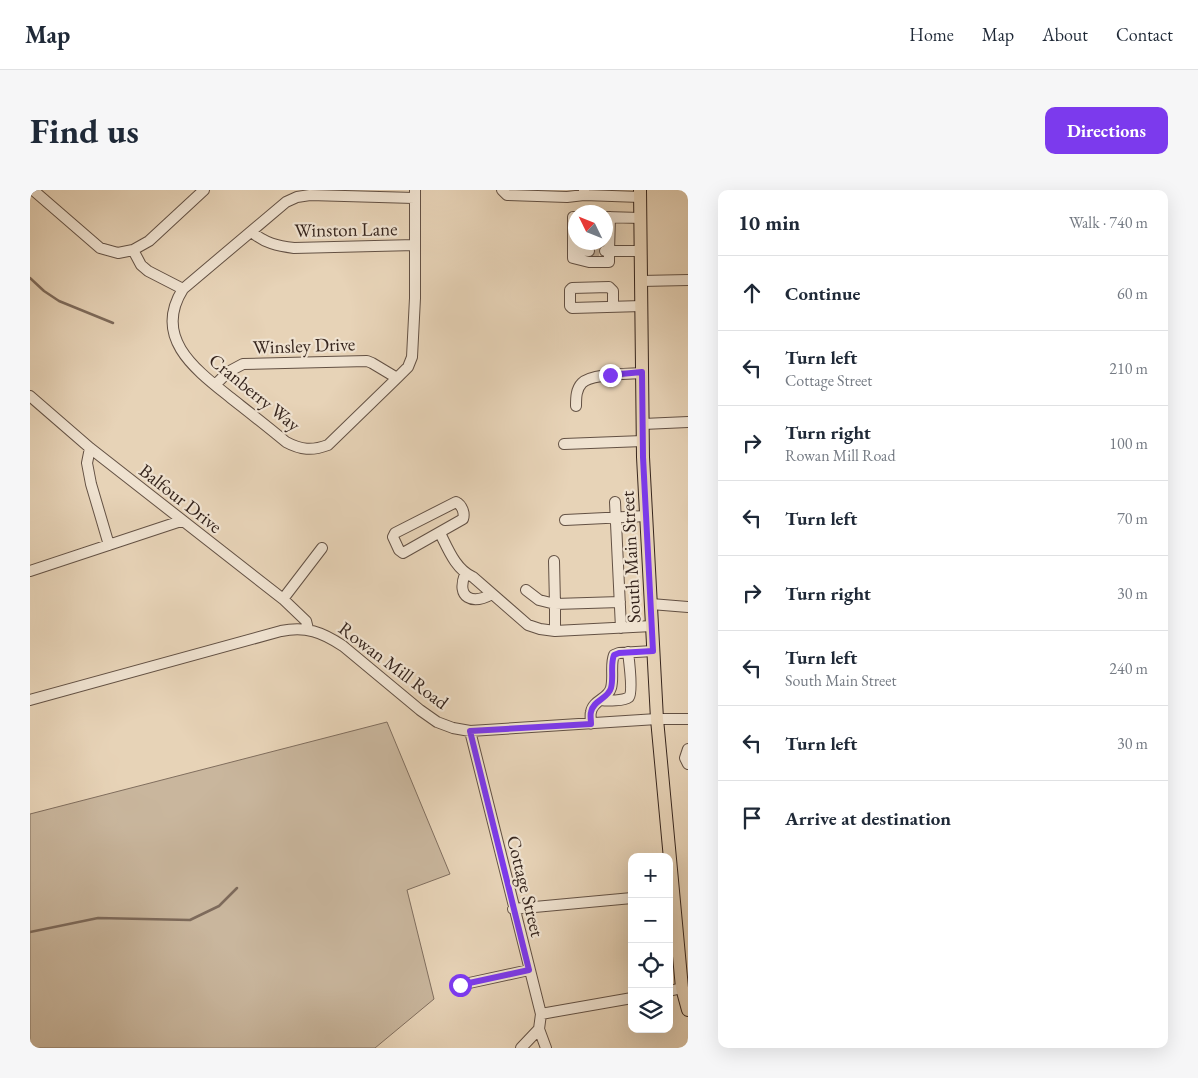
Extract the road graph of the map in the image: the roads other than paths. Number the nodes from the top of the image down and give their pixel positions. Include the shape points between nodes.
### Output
1 (33, 190) edge
2 (204, 190) edge
3 (502, 190) edge
4 (584, 192) edge
5 (536, 193) edge
6 (606, 193) edge
7 (640, 193) edge
8 (415, 194) edge
9 (613, 217) edge
10 (640, 218) junction
11 (252, 232) junction
12 (414, 245) junction
13 (133, 250) junction
14 (573, 250) joint
15 (590, 251) tunnel mouth
16 (607, 251) joint
17 (641, 251) junction
18 (641, 280) junction
19 (688, 280) edge
20 (184, 289) junction
21 (642, 306) junction
22 (613, 307) dead end
23 (642, 372) junction
24 (397, 378) junction
25 (215, 385) junction
26 (30, 396) edge
27 (576, 406) dead end
28 (688, 422) edge
29 (643, 424) junction
30 (643, 441) junction
31 (564, 444) dead end
32 (90, 448) junction
33 (615, 502) dead end
34 (646, 516) junction
35 (616, 517) junction
36 (565, 520) dead end
37 (181, 521) junction
38 (440, 533) junction
39 (109, 545) junction
40 (322, 548) dead end
41 (554, 561) dead end
42 (30, 571) edge
43 (466, 574) junction
44 (526, 590) dead end
45 (492, 594) junction
46 (283, 599) junction
47 (620, 602) junction
48 (555, 604) junction
49 (651, 604) junction
50 (688, 607) edge
51 (652, 626) junction
52 (621, 628) junction
53 (308, 629) junction
54 (555, 631) junction
55 (653, 651) junction
56 (628, 652) junction
57 (30, 700) edge
58 (605, 701) junction
59 (657, 719) junction
60 (688, 719) edge
61 (591, 724) junction
62 (470, 731) junction
63 (688, 749) edge
64 (688, 764) edge
65 (668, 853) edge
66 (628, 898) edge
67 (671, 898) edge
68 (513, 909) junction
69 (529, 970) junction
70 (460, 985) dead end
71 (682, 988) junction
72 (673, 990) edge
73 (628, 999) edge
74 (688, 1010) edge
75 (541, 1014) junction
76 (539, 1029) junction
77 (521, 1048) edge
78 (546, 1048) edge

1 - 13 street via 100,248 118,253
2 - 13 street via 155,235
3 - 5 street via 507,196
4 - 5 street via 567,197
4 - 6 street
6 - 7 street
7 - 10 main road, South Main Street
8 - 11 street via 298,197 286,202
8 - 12 street, Cranberry Way
9 - 10 street
10 - 17 main road, South Main Street
11 - 12 street, Winston Lane via 279,246 294,248
11 - 20 street
12 - 24 street, Cranberry Way via 412,357 408,367
13 - 20 street via 148,271
14 - 15 street
14 - 16 street via 573,258 589,262 609,262
16 - 17 street
17 - 18 main road, South Main Street
18 - 19 street
18 - 21 main road, South Main Street
20 - 25 street, Cranberry Way via 174,305 175,338 184,355
21 - 22 street
21 - 23 main road, South Main Street
23 - 27 street via 583,382 576,394
23 - 29 main road, South Main Street
24 - 25 street, Winsley Drive via 367,361 243,364
24 - 25 street, Cranberry Way via 335,439 314,450 286,442
26 - 32 street, Balfour Drive
28 - 29 street
29 - 30 main road, South Main Street
30 - 31 street
30 - 34 main road, South Main Street
32 - 37 street, Balfour Drive
32 - 39 street via 87,463 91,484
33 - 35 street
34 - 35 street
34 - 49 main road, South Main Street
35 - 36 street
35 - 47 street
37 - 39 street
37 - 46 street, Balfour Drive
38 - 38 street via 404,553 393,537 395,533 456,502 460,504 463,519
38 - 43 street
39 - 42 street
40 - 46 street
41 - 48 street
43 - 45 street
43 - 45 street via 463,589 471,600
44 - 48 street via 539,600
45 - 54 street via 528,625
46 - 53 street, Balfour Drive via 306,621
47 - 48 street
47 - 52 street
48 - 54 street
49 - 50 street
49 - 51 main road, South Main Street
51 - 52 street
51 - 55 main road, South Main Street
52 - 54 street
53 - 57 street, Rowan Mill Road via 281,631
53 - 62 street, Rowan Mill Road via 320,632 343,646 437,722
55 - 56 street
55 - 59 main road, South Main Street
56 - 58 street via 614,655 611,689
56 - 58 street via 630,696
58 - 61 street via 594,705 590,712
59 - 60 street, Rowan Mill Road
59 - 61 street, Rowan Mill Road
59 - 65 main road, South Main Street
61 - 62 street, Rowan Mill Road
62 - 68 street, Cottage Street
63 - 64 street via 685,754
66 - 68 street
67 - 71 main road, South Main Street
68 - 69 street, Cottage Street
69 - 70 street
69 - 75 street, Cottage Street
71 - 72 street
71 - 74 main road, South Main Street
73 - 75 street
75 - 76 street, Cottage Street
76 - 77 street
76 - 78 street, Cottage Street

